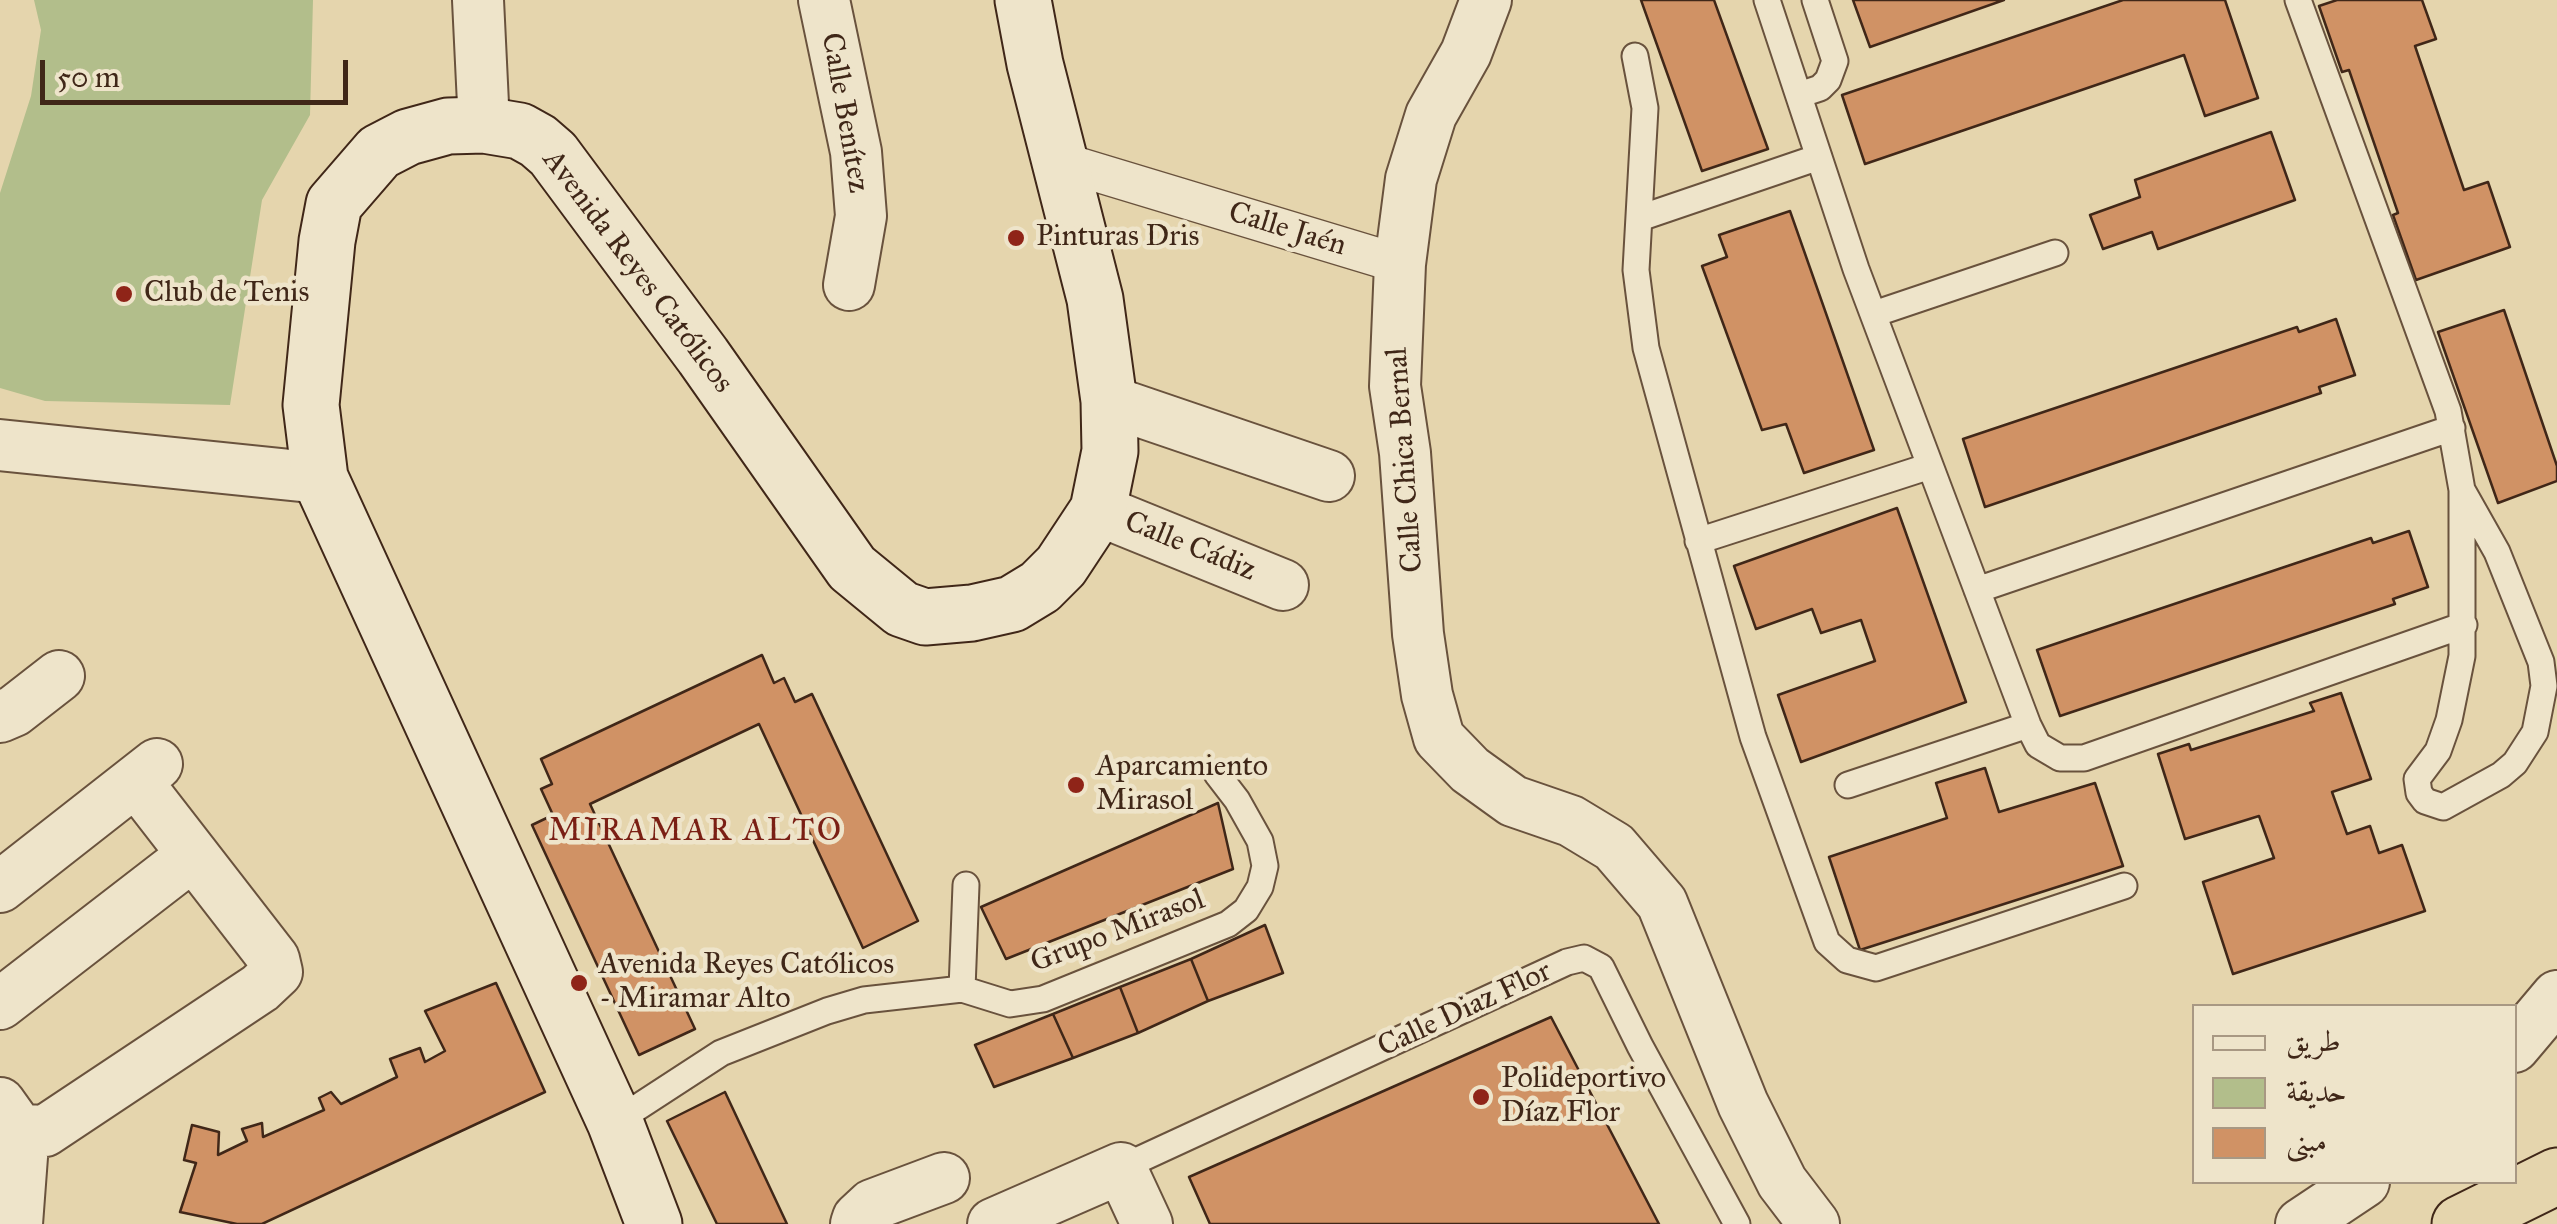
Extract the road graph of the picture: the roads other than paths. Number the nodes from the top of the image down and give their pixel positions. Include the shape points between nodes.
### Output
1 (478, 0) edge
2 (824, 0) edge
3 (1022, 0) edge
4 (1486, 0) edge
5 (1767, 0) edge
6 (1815, 0) edge
7 (2298, 0) edge
8 (1635, 56) dead end
9 (1798, 95) junction
10 (484, 126) junction
11 (1819, 157) junction
12 (1059, 162) junction
13 (1640, 218) junction
14 (2055, 253) dead end
15 (1400, 264) junction
16 (848, 285) dead end
17 (1874, 314) junction
18 (1109, 400) junction
19 (2452, 428) junction
20 (0, 445) edge
21 (1930, 466) junction
22 (1329, 476) dead end
23 (320, 478) junction
24 (2462, 490) junction
25 (1098, 510) junction
26 (1698, 541) junction
27 (1283, 585) dead end
28 (1977, 590) junction
29 (2464, 625) junction
30 (60, 676) dead end
31 (0, 717) edge
32 (2028, 725) junction
33 (1216, 774) dead end
34 (1848, 786) dead end
35 (193, 855) junction
36 (966, 885) dead end
37 (2124, 886) dead end
38 (0, 887) edge
39 (962, 989) junction
40 (2557, 996) edge
41 (0, 1004) edge
42 (2517, 1043) edge
43 (12, 1117) edge
44 (615, 1122) junction
45 (1121, 1168) junction
46 (2557, 1176) edge
47 (944, 1178) dead end
48 (2361, 1184) edge
49 (18, 1224) edge
50 (654, 1224) edge
51 (856, 1224) edge
52 (993, 1224) edge
53 (1148, 1224) edge
54 (1737, 1224) edge
55 (1814, 1224) edge
56 (2300, 1224) edge
57 (2460, 1224) edge

1 - 10 street
2 - 16 street, Calle Benítez via 856,152 860,216
3 - 12 main road, Avenida Reyes Católicos
4 - 15 street, Calle Chica Bernal via 1431,115 1411,179
5 - 9 lane
6 - 9 lane via 1834,61 1820,88
7 - 19 lane
8 - 13 lane via 1645,108
9 - 11 lane
10 - 23 main road, Avenida Reyes Católicos via 448,126 379,152 334,204 311,405
10 - 25 main road, Avenida Reyes Católicos via 520,131 553,154 852,568 902,610 925,618 1012,604 1062,566
11 - 13 lane
11 - 17 lane
12 - 15 street, Calle Jaén
12 - 18 main road, Avenida Reyes Católicos via 1095,299
13 - 26 lane via 1636,270 1646,348
14 - 17 lane
15 - 55 street, Calle Chica Bernal via 1395,386 1418,634 1438,738 1513,802 1571,821 1614,848 1662,903 1743,1104 1782,1182
17 - 21 lane
18 - 22 street
18 - 25 main road, Avenida Reyes Católicos via 1110,451
19 - 24 lane
19 - 28 lane
20 - 23 street
21 - 26 lane
21 - 28 lane
23 - 44 main road, Avenida Reyes Católicos
24 - 29 lane
24 - 29 lane via 2496,552 2541,662 2542,710 2515,763 2443,807 2434,806 2417,779 2438,751 2449,720
25 - 27 street, Calle Cádiz
26 - 37 lane via 1753,737 1820,930 1835,952 1876,968
28 - 32 lane
29 - 32 lane via 2084,758 2049,754
30 - 31 street
32 - 34 lane
33 - 39 lane, Grupo Mirasol via 1260,841 1265,866 1246,910 1228,924 1043,999 1010,1004
35 - 38 street via 146,772
35 - 41 street
35 - 43 street via 274,959 276,972 54,1126 45,1130
36 - 39 lane
39 - 44 lane via 827,1011 721,1053
40 - 42 street
43 - 49 street
44 - 50 main road, Avenida Reyes Católicos
45 - 52 street
45 - 53 street
45 - 54 lane, Calle Diaz Flor via 1584,958 1600,967
46 - 57 highway
47 - 51 street via 872,1206
48 - 56 street

